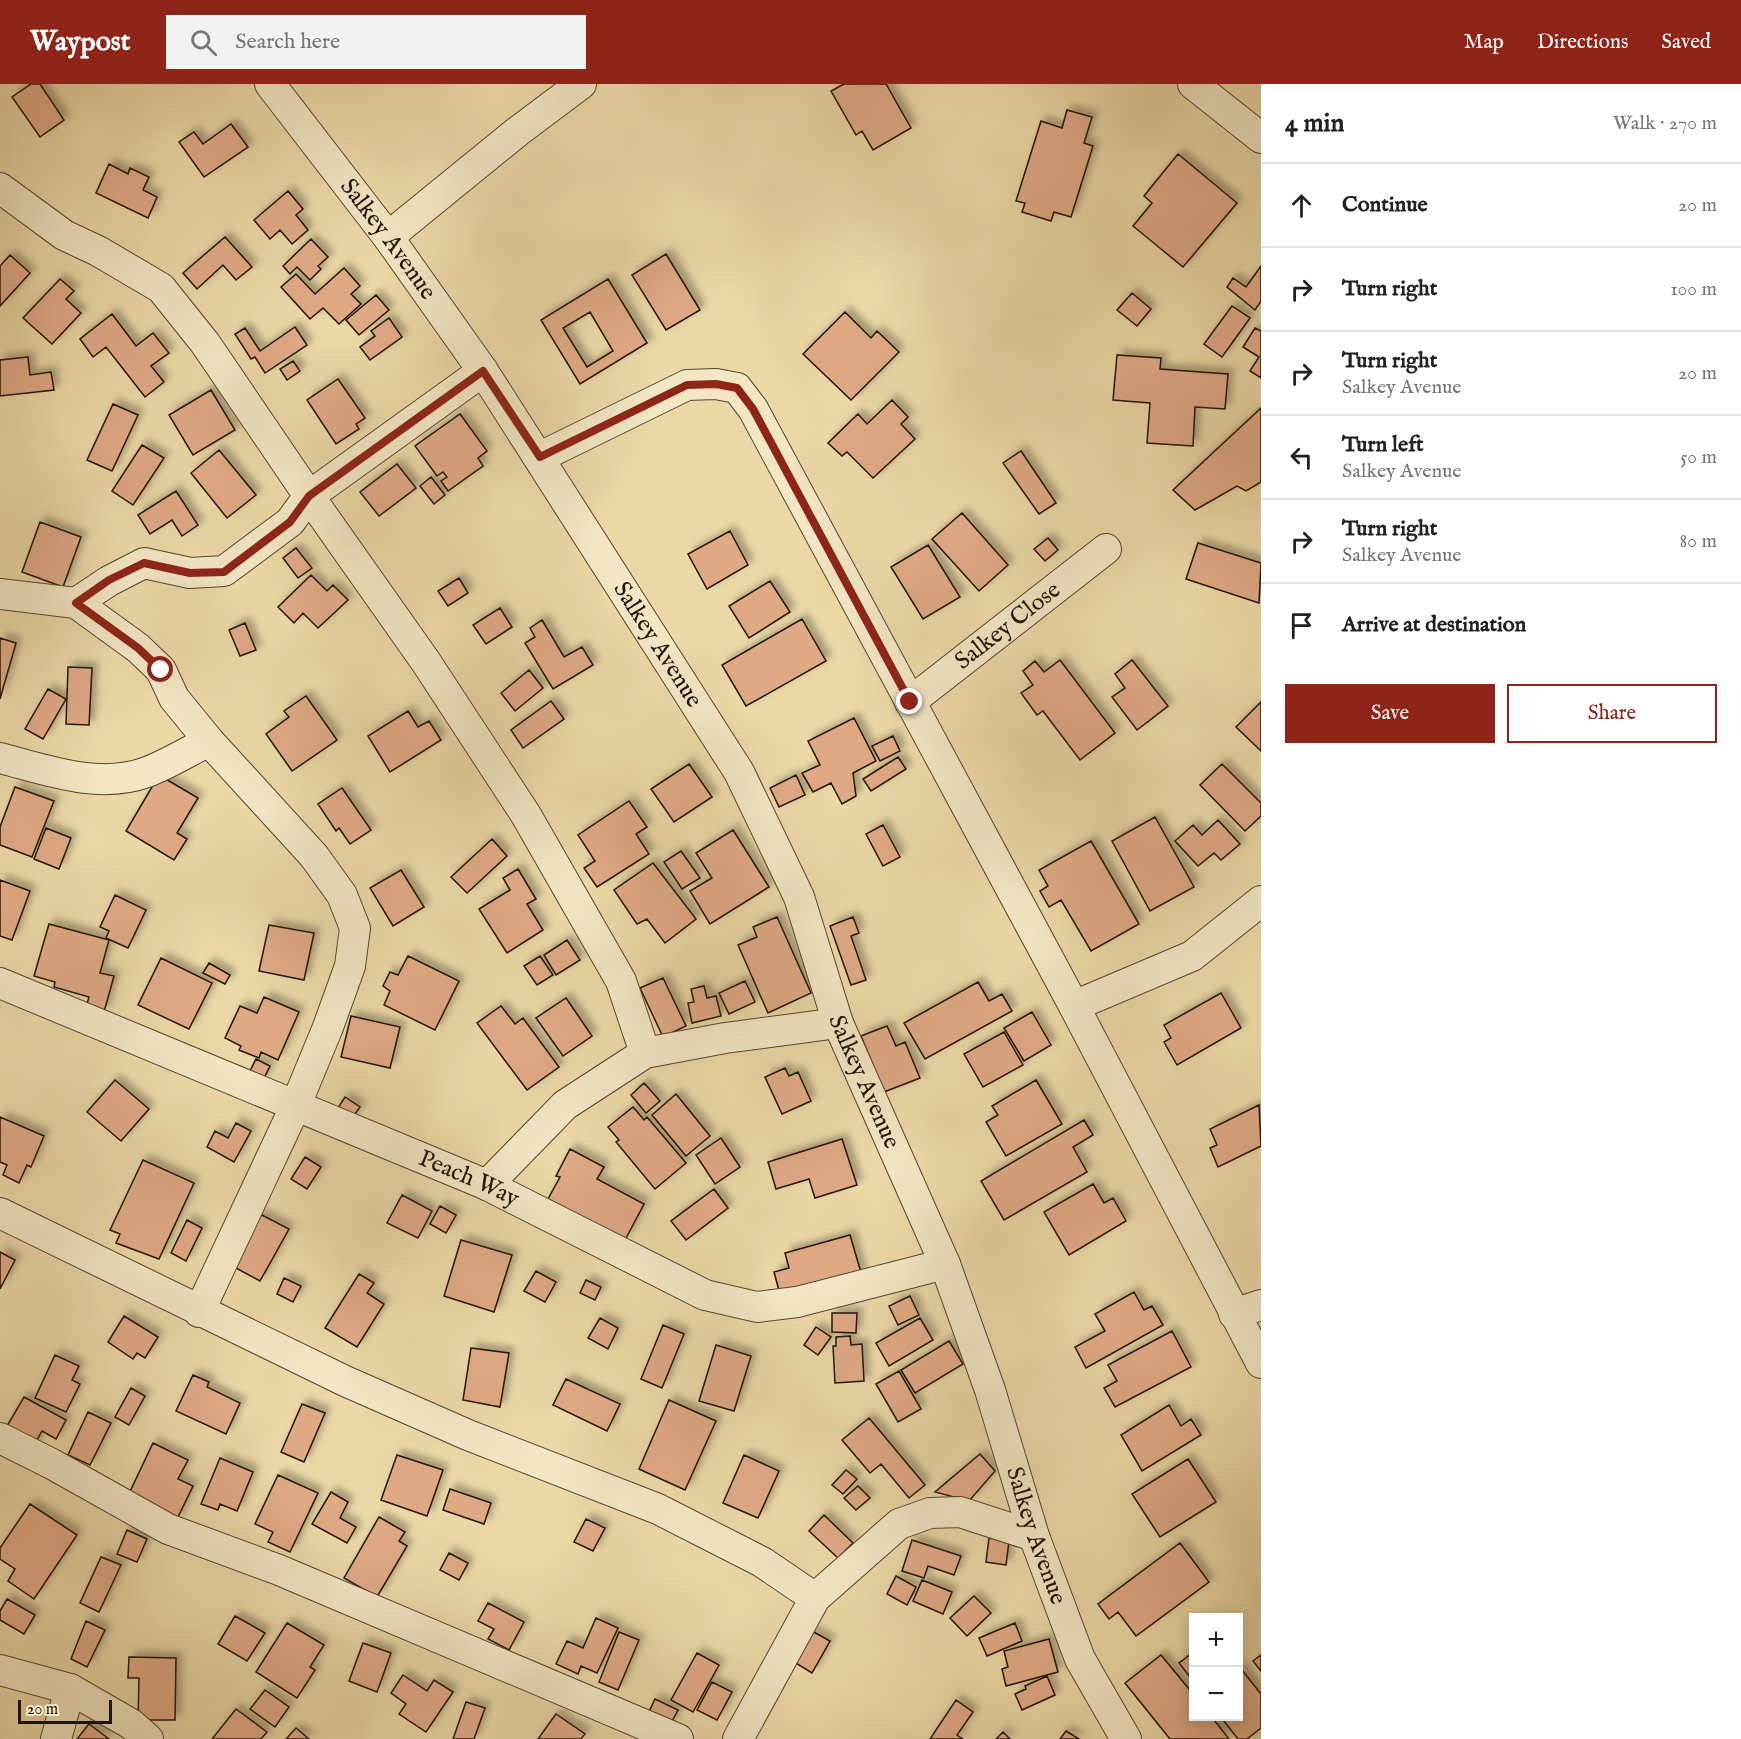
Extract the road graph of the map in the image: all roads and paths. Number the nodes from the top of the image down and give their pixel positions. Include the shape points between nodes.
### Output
1 (270, 84) edge
2 (581, 84) edge
3 (1193, 84) edge
4 (1261, 138) edge
5 (0, 188) edge
6 (388, 237) junction
7 (483, 371) junction
8 (540, 457) junction
9 (309, 496) junction
10 (1106, 549) dead end
11 (0, 594) edge
12 (76, 603) junction
13 (910, 702) junction
14 (209, 741) junction
15 (0, 758) edge
16 (1261, 901) edge
17 (0, 983) edge
18 (1074, 1006) junction
19 (838, 1023) junction
20 (645, 1053) junction
21 (295, 1107) junction
22 (487, 1185) junction
23 (0, 1213) edge
24 (945, 1264) junction
25 (1247, 1309) edge
26 (199, 1312) junction
27 (1261, 1363) edge
28 (0, 1438) edge
29 (1034, 1536) junction
30 (815, 1598) junction
31 (0, 1670) edge
32 (70, 1689) junction
33 (56, 1739) edge
34 (148, 1739) edge
35 (678, 1739) edge
36 (738, 1739) edge
37 (1126, 1739) edge

1 - 6 street, Salkey Avenue
2 - 6 street
3 - 4 street
5 - 9 street via 64,235 160,288 205,343
6 - 7 street, Salkey Avenue
7 - 8 street, Salkey Avenue
7 - 9 street
8 - 13 street via 687,385 737,388 753,409
8 - 19 street, Salkey Avenue via 739,772 799,897
9 - 12 street via 290,522 224,572 190,573 144,563 109,580
9 - 20 street via 426,662 526,815 621,981
10 - 13 street, Salkey Close
11 - 12 street
12 - 14 street via 138,648 161,670 174,698
13 - 18 street
14 - 15 street via 146,772 109,780 71,776
14 - 21 street via 314,856 342,895 355,927 350,966
16 - 18 street via 1192,956
17 - 21 street, Peach Way
18 - 25 street
19 - 20 street
19 - 24 street, Salkey Avenue
20 - 22 street via 564,1105
21 - 22 street, Peach Way
21 - 26 street
22 - 24 street, Peach Way via 705,1295 757,1307 796,1302
23 - 26 street
24 - 29 street, Salkey Avenue via 990,1390
25 - 27 street
26 - 30 street via 468,1435 658,1509 762,1562
28 - 35 street via 168,1529 279,1570
29 - 30 street via 960,1512 930,1513 900,1524
29 - 37 street, Salkey Avenue via 1080,1659
30 - 36 street
31 - 32 street
32 - 33 street
32 - 34 street via 131,1724

